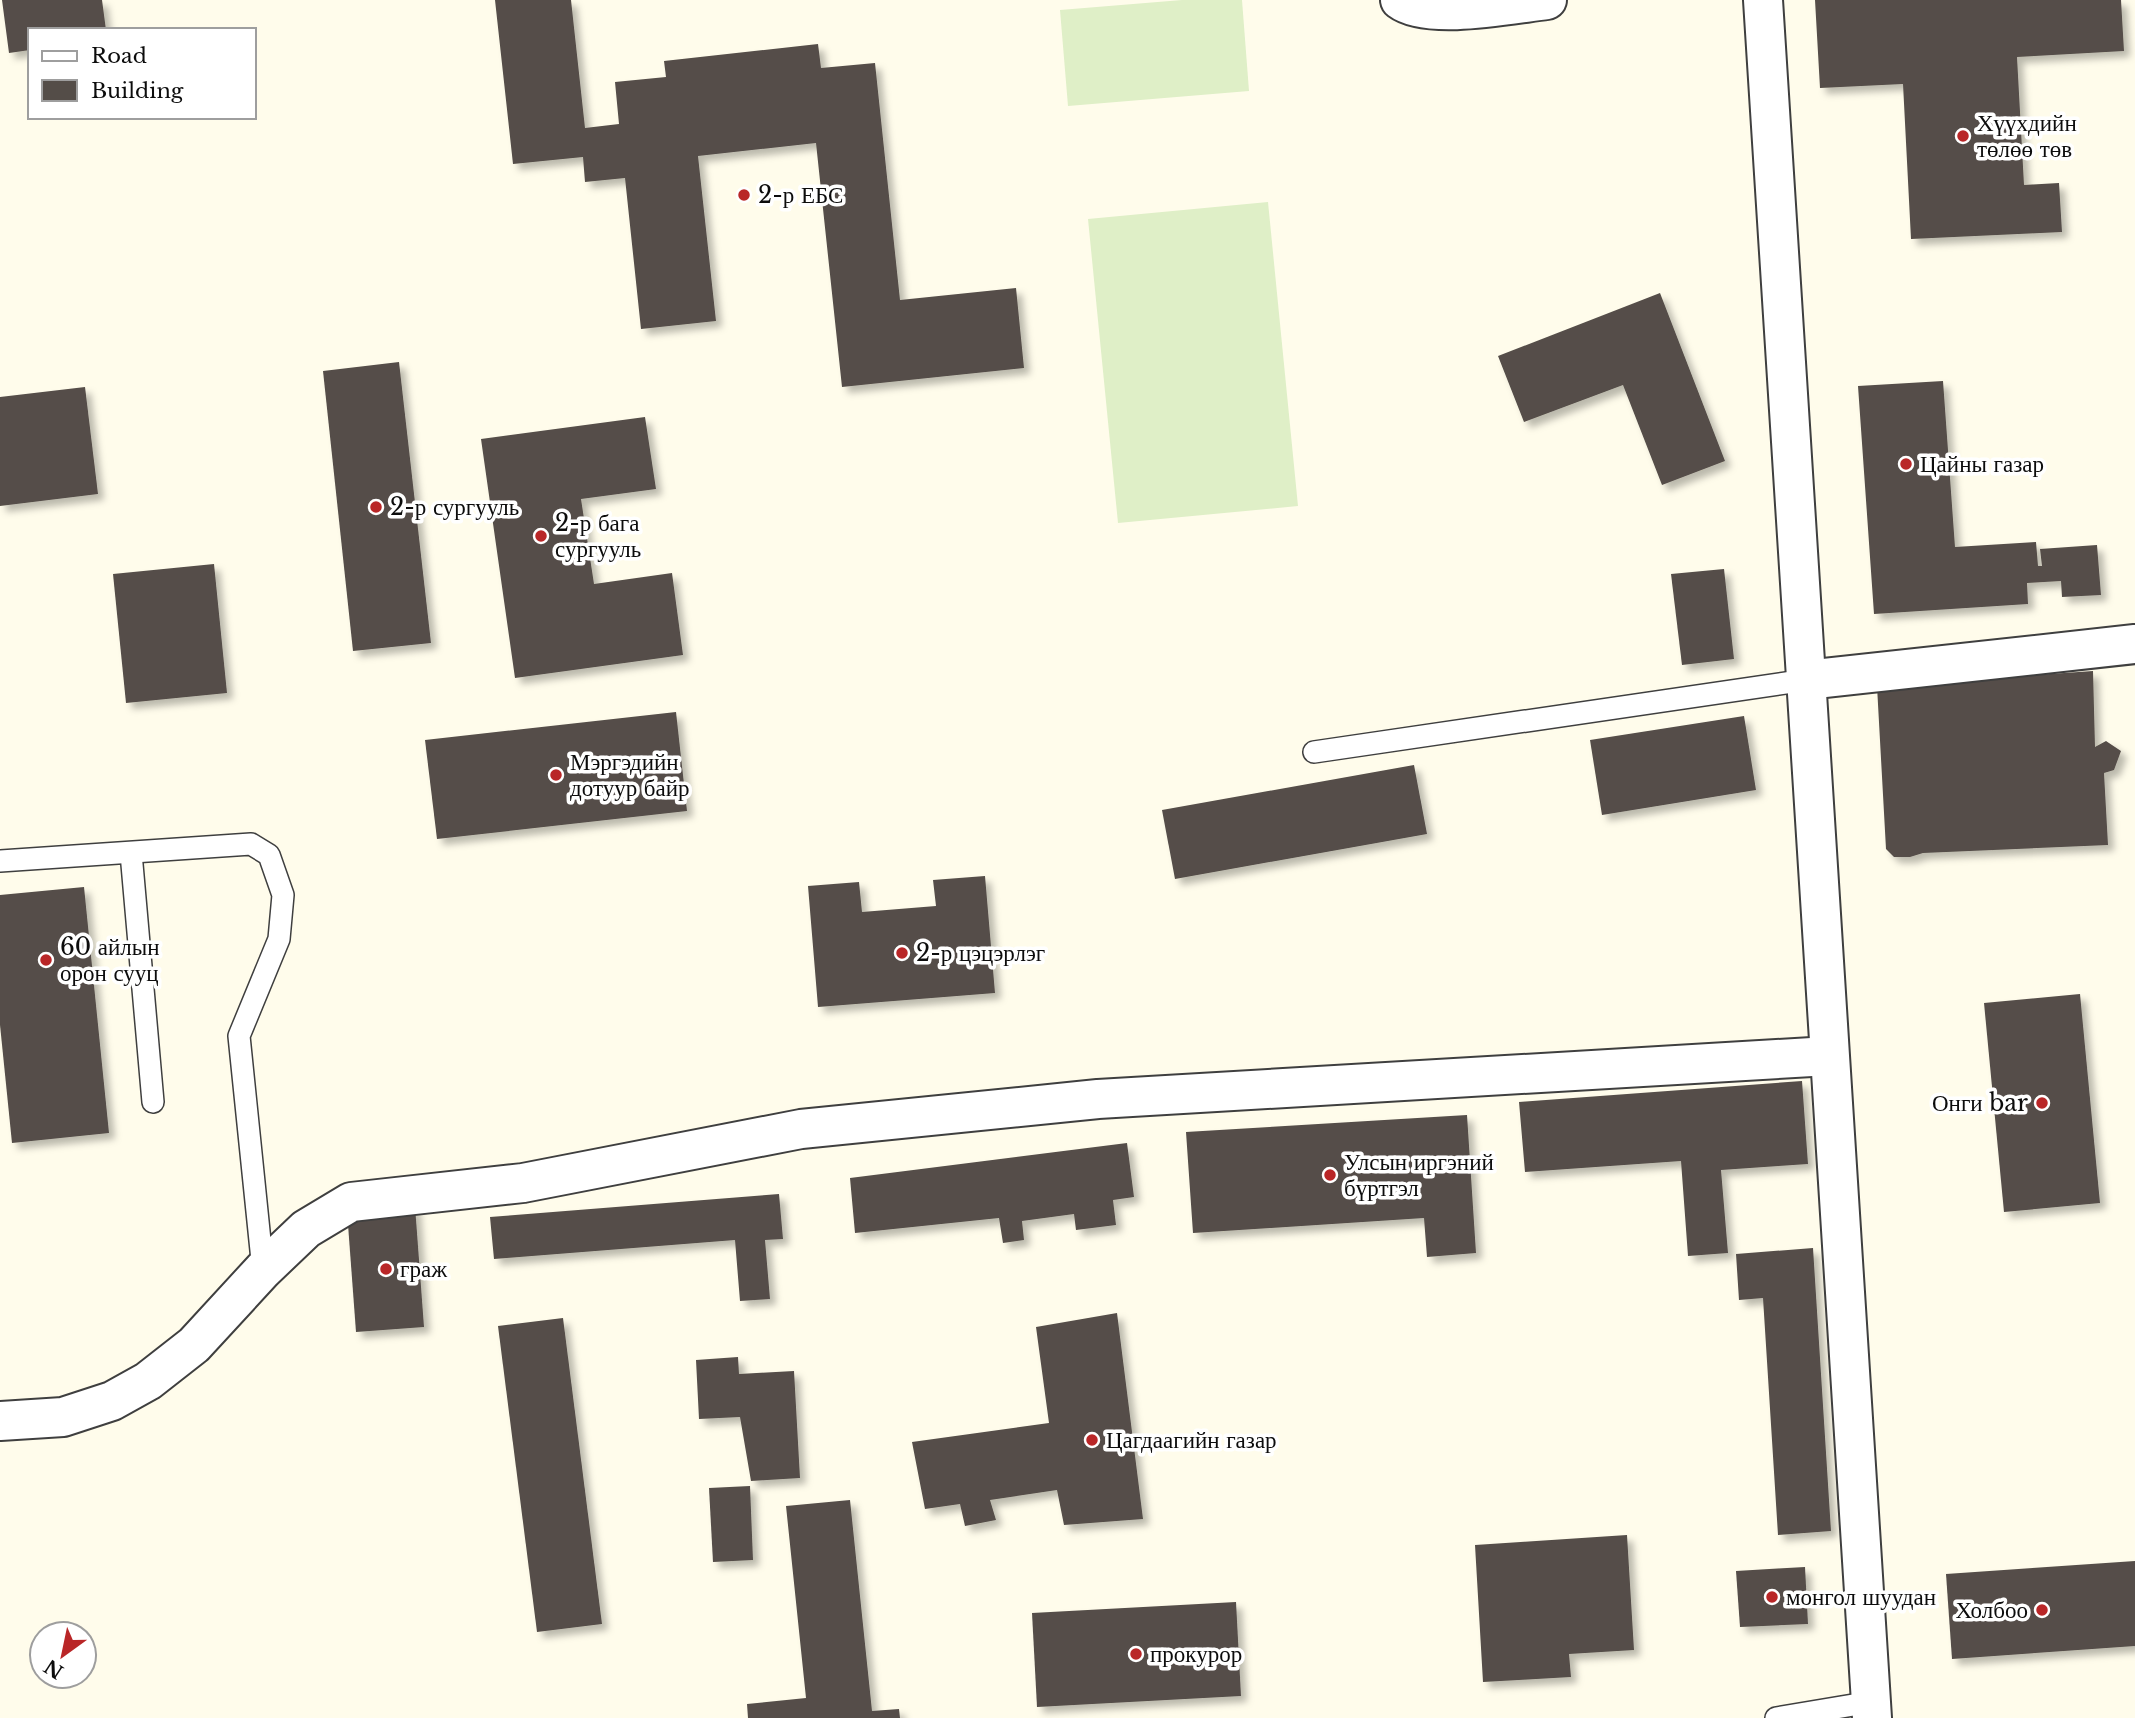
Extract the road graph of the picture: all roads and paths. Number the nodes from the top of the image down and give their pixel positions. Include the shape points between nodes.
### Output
1 (1400, 0) edge
2 (1547, 0) edge
3 (1763, 0) edge
4 (2135, 644) edge
5 (1806, 680) junction
6 (1314, 752) dead end
7 (131, 853) junction
8 (0, 861) edge
9 (1829, 1056) junction
10 (153, 1102) dead end
11 (263, 1270) junction
12 (0, 1421) edge
13 (1871, 1710) edge
14 (1776, 1718) edge

1 - 2 street via 1434,11
3 - 5 street
4 - 5 street
5 - 6 lane
5 - 9 street
7 - 8 lane
7 - 10 lane
7 - 11 lane via 251,844 268,855 283,895 279,939 239,1036
9 - 11 street via 1098,1099 801,1129 523,1183 351,1202 306,1229
9 - 13 street
11 - 12 street via 194,1345 148,1381 112,1401 63,1417
13 - 14 lane

